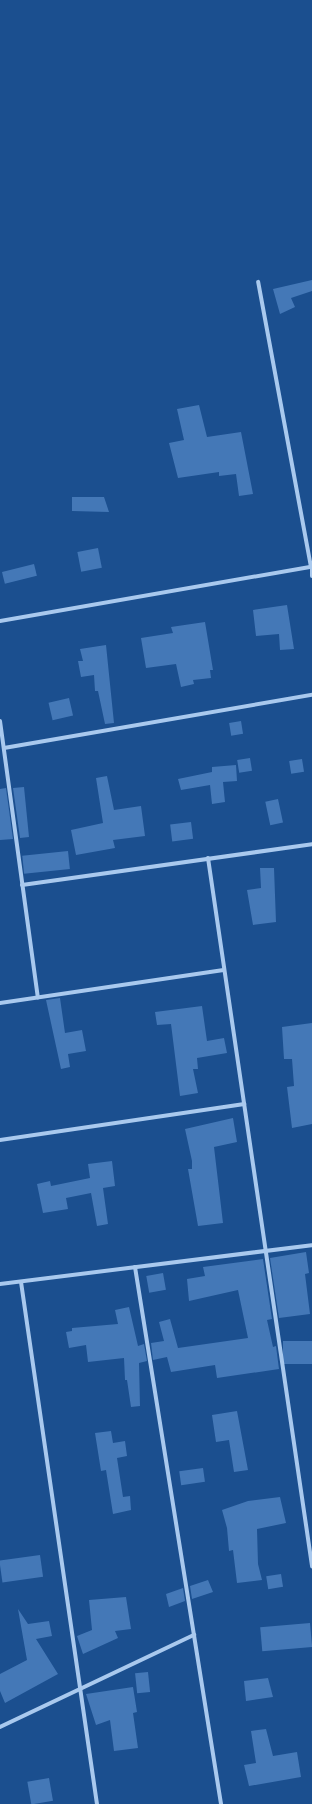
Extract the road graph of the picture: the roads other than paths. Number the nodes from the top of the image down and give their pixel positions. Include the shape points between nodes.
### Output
1 (258, 282) dead end
2 (311, 567) edge
3 (312, 576) edge
4 (0, 621) edge
5 (312, 695) edge
6 (0, 721) edge
7 (4, 748) junction
8 (312, 844) edge
9 (208, 858) junction
10 (22, 885) junction
11 (224, 970) junction
12 (38, 997) junction
13 (0, 1003) edge
14 (244, 1104) junction
15 (0, 1140) edge
16 (312, 1245) edge
17 (266, 1250) junction
18 (136, 1267) junction
19 (21, 1282) junction
20 (0, 1284) edge
21 (312, 1566) edge
22 (194, 1635) junction
23 (80, 1689) junction
24 (0, 1727) edge
25 (96, 1804) edge
26 (221, 1804) edge

1 - 2 street
2 - 3 street
2 - 4 street
5 - 7 street
6 - 7 street
7 - 10 street
8 - 9 street
9 - 10 street
9 - 11 street
10 - 12 street
11 - 12 street
11 - 14 street
12 - 13 street
14 - 15 street
14 - 17 street
16 - 17 street
17 - 18 street
17 - 21 street
18 - 19 street
18 - 22 street
19 - 20 street
19 - 23 street
22 - 23 street
22 - 26 street
23 - 24 street
23 - 25 street

